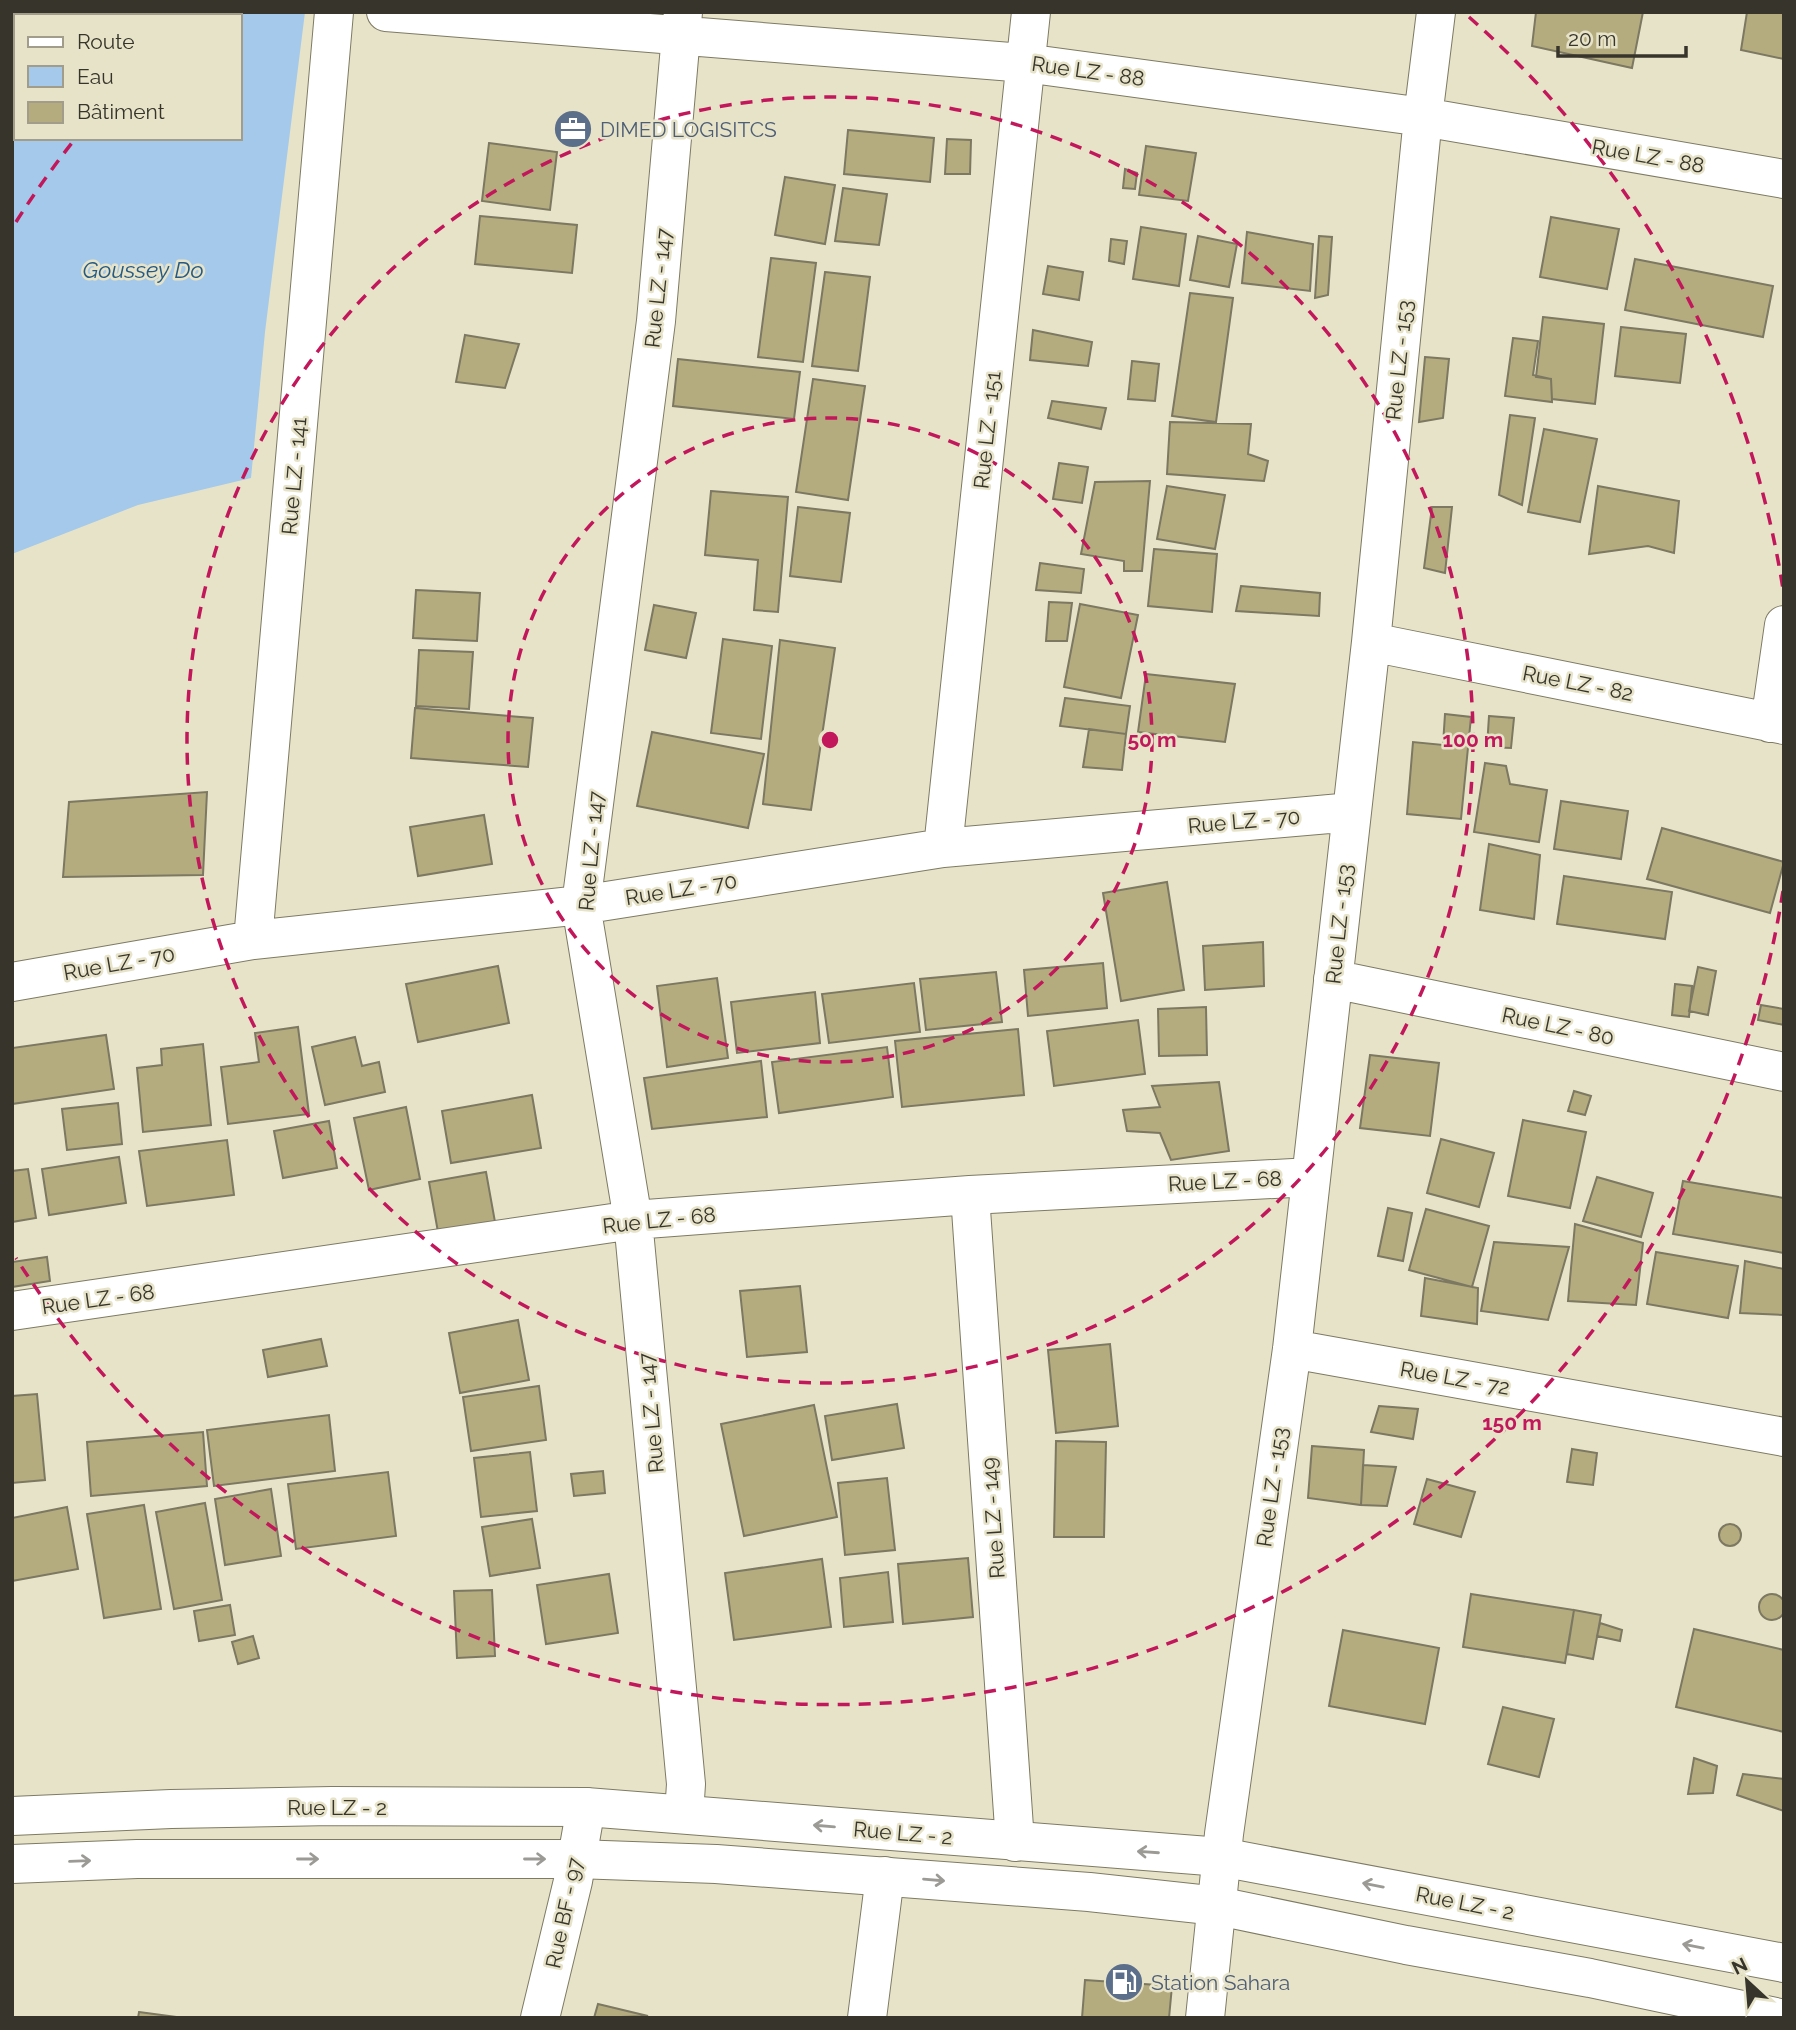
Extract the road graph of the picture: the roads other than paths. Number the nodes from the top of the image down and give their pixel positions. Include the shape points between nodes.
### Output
1 (334, 12) edge
2 (386, 12) edge
3 (1031, 12) edge
4 (1436, 12) edge
5 (682, 24) edge
6 (1025, 63) junction
7 (1423, 117) junction
8 (1784, 179) edge
9 (1784, 625) edge
10 (1371, 642) junction
11 (1777, 724) edge
12 (1352, 812) junction
13 (943, 848) junction
14 (581, 905) junction
15 (253, 940) junction
16 (1333, 979) junction
17 (12, 982) edge
18 (1784, 1072) edge
19 (1311, 1177) junction
20 (970, 1195) junction
21 (633, 1220) junction
22 (12, 1311) edge
23 (1292, 1349) junction
24 (1784, 1437) edge
25 (586, 1807) junction
26 (684, 1814) junction
27 (12, 1816) edge
28 (1015, 1842) junction
29 (1223, 1846) junction
30 (576, 1858) junction
31 (12, 1864) edge
32 (885, 1876) junction
33 (1216, 1923) junction
34 (1784, 1963) edge
35 (540, 2018) edge
36 (867, 2018) edge
37 (1205, 2018) edge
38 (1780, 2018) edge

1 - 15 street, Rue LZ - 141
2 - 5 street, Rue LZ - 88
3 - 6 street, Rue LZ - 151
4 - 7 street, Rue LZ - 153
5 - 6 street, Rue LZ - 88
5 - 14 street, Rue LZ - 147 via 656,321
6 - 7 street, Rue LZ - 88
6 - 13 street, Rue LZ - 151
7 - 8 street, Rue LZ - 88
7 - 10 street, Rue LZ - 153
9 - 11 street
10 - 11 street, Rue LZ - 82
10 - 12 street, Rue LZ - 153
12 - 13 street, Rue LZ - 70
12 - 16 street, Rue LZ - 153
13 - 14 street, Rue LZ - 70
14 - 15 street, Rue LZ - 70
14 - 21 street, Rue LZ - 147
15 - 17 street, Rue LZ - 70
16 - 18 street, Rue LZ - 80
16 - 19 street, Rue LZ - 153
19 - 20 street, Rue LZ - 68
19 - 23 street, Rue LZ - 153
20 - 21 street, Rue LZ - 68
20 - 28 street, Rue LZ - 149
21 - 22 street, Rue LZ - 68
21 - 26 street, Rue LZ - 147 via 686,1784
23 - 24 street, Rue LZ - 72
23 - 29 street, Rue LZ - 153
25 - 26 street, Rue LZ - 2
25 - 27 street, Rue LZ - 2 via 332,1806
25 - 30 street, Rue BF - 97
28 -> 26 street, Rue LZ - 2
29 -> 28 street, Rue LZ - 2
29 - 33 street, Rue LZ - 153
34 -> 29 street, Rue LZ - 2
31 -> 30 street, Rue LZ - 2 via 137,1859
30 - 32 street, Rue LZ - 2
30 - 35 street, Rue BF - 97
32 -> 33 street, Rue LZ - 2 via 1088,1892
32 - 36 street
33 - 37 street, Rue LZ - 153
33 - 38 street, Rue LZ - 2 via 1406,1945

